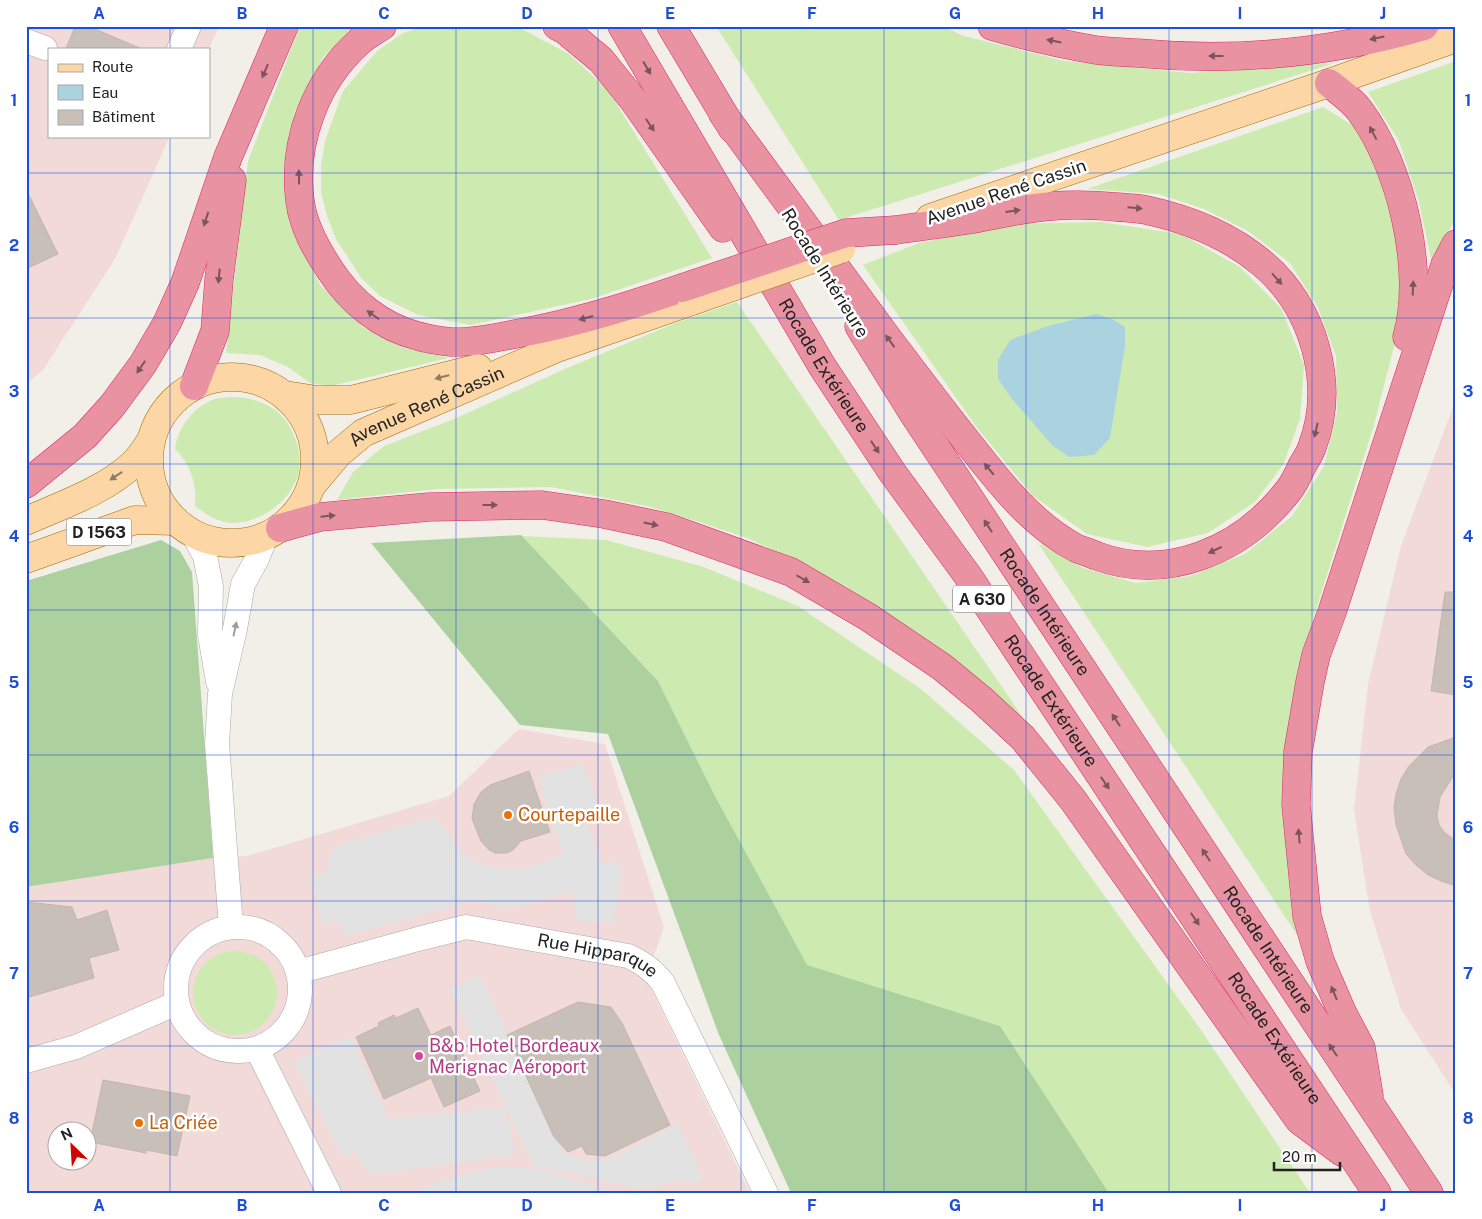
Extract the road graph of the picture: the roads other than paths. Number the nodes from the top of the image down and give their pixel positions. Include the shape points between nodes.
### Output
1 (284, 26) edge
2 (382, 26) edge
3 (557, 26) edge
4 (622, 26) edge
5 (671, 26) edge
6 (992, 26) edge
7 (1424, 26) edge
8 (1456, 38) edge
9 (1329, 83) junction
10 (723, 114) junction
11 (242, 124) junction
12 (896, 230) junction
13 (1456, 244) edge
14 (687, 294) junction
15 (557, 348) junction
16 (822, 366) junction
17 (194, 386) junction
18 (285, 395) junction
19 (150, 442) junction
20 (26, 484) edge
21 (312, 485) junction
22 (26, 521) edge
23 (184, 528) junction
24 (273, 532) junction
25 (26, 559) edge
26 (1316, 655) junction
27 (220, 694) junction
28 (232, 927) junction
29 (298, 972) junction
30 (177, 1003) junction
31 (257, 1049) junction
32 (26, 1061) edge
33 (1370, 1105) junction
34 (1357, 1162) junction
35 (329, 1193) edge
36 (766, 1193) edge
37 (1377, 1193) edge
38 (1429, 1193) edge

1 -> 11 highway
14 -> 2 highway via 547,328 498,338 452,342 417,336 386,323 364,308 340,285 308,231 300,201 299,162 305,128 318,95 360,40
3 -> 16 highway via 601,60 634,101
4 -> 16 highway, Rocade Extérieure / A 630
5 - 10 highway, Rocade Intérieure / A 630
7 -> 6 highway via 1325,48 1244,57 1167,56 1097,50
8 - 9 main road, Avenue René Cassin
9 - 12 main road, Avenue René Cassin
26 -> 9 highway via 1320,610 1412,319 1414,264 1404,211 1386,158 1359,110
12 -> 10 highway via 1050,206 1086,204 1144,209 1189,222 1232,241 1264,265 1288,292 1308,325 1317,353 1322,382 1320,417 1312,448 1290,489 1267,515 1240,535 1219,549 1187,561 1151,566 1115,562 1077,548 1043,526 1016,500 934,400
33 -> 10 highway, Rocade Intérieure / A 630 via 913,413
11 -> 17 highway via 226,223 215,331
11 -> 20 highway via 185,283 143,364 85,436
12 - 14 highway, bridge via 846,232
13 - 26 highway via 1445,265
14 - 15 main road, Avenue René Cassin
15 -> 18 main road, Avenue René Cassin via 351,400 317,400
15 - 21 main road, Avenue René Cassin via 363,433 338,454
16 -> 34 highway, Rocade Extérieure / A 630 via 892,472 968,576
17 - 18 main road via 217,378 241,377 264,383
17 - 19 main road via 174,400 159,419
18 - 21 main road via 302,413 312,436 316,460
19 -> 22 main road, D 1563 via 134,463 116,477
19 - 23 main road via 149,471 158,498
21 - 24 main road via 300,509
23 - 24 main road via 217,542 242,543
23 - 25 main road, D 1563 via 135,520
23 - 27 street via 205,556 211,586 210,635
27 -> 24 street via 243,584
24 -> 34 highway via 320,517 429,507 542,505 666,527 791,572 868,617 942,667 1023,738 1073,800 1299,1120
33 -> 26 highway via 1362,1048 1320,961 1306,907 1296,805 1298,752
27 - 28 street via 217,744
28 - 29 street via 253,928 273,937 289,952
28 - 30 street via 211,933 194,945 182,962 176,982
29 - 31 street via 301,991 297,1010 288,1027
29 - 36 street, Rue Hipparque via 466,927 628,956 652,970 663,983
30 - 31 street via 184,1022 198,1038 216,1048 236,1052
30 - 32 street via 76,1047
31 - 35 street
33 - 38 highway, Rocade Intérieure / A 630
34 - 37 highway, Rocade Extérieure / A 630

